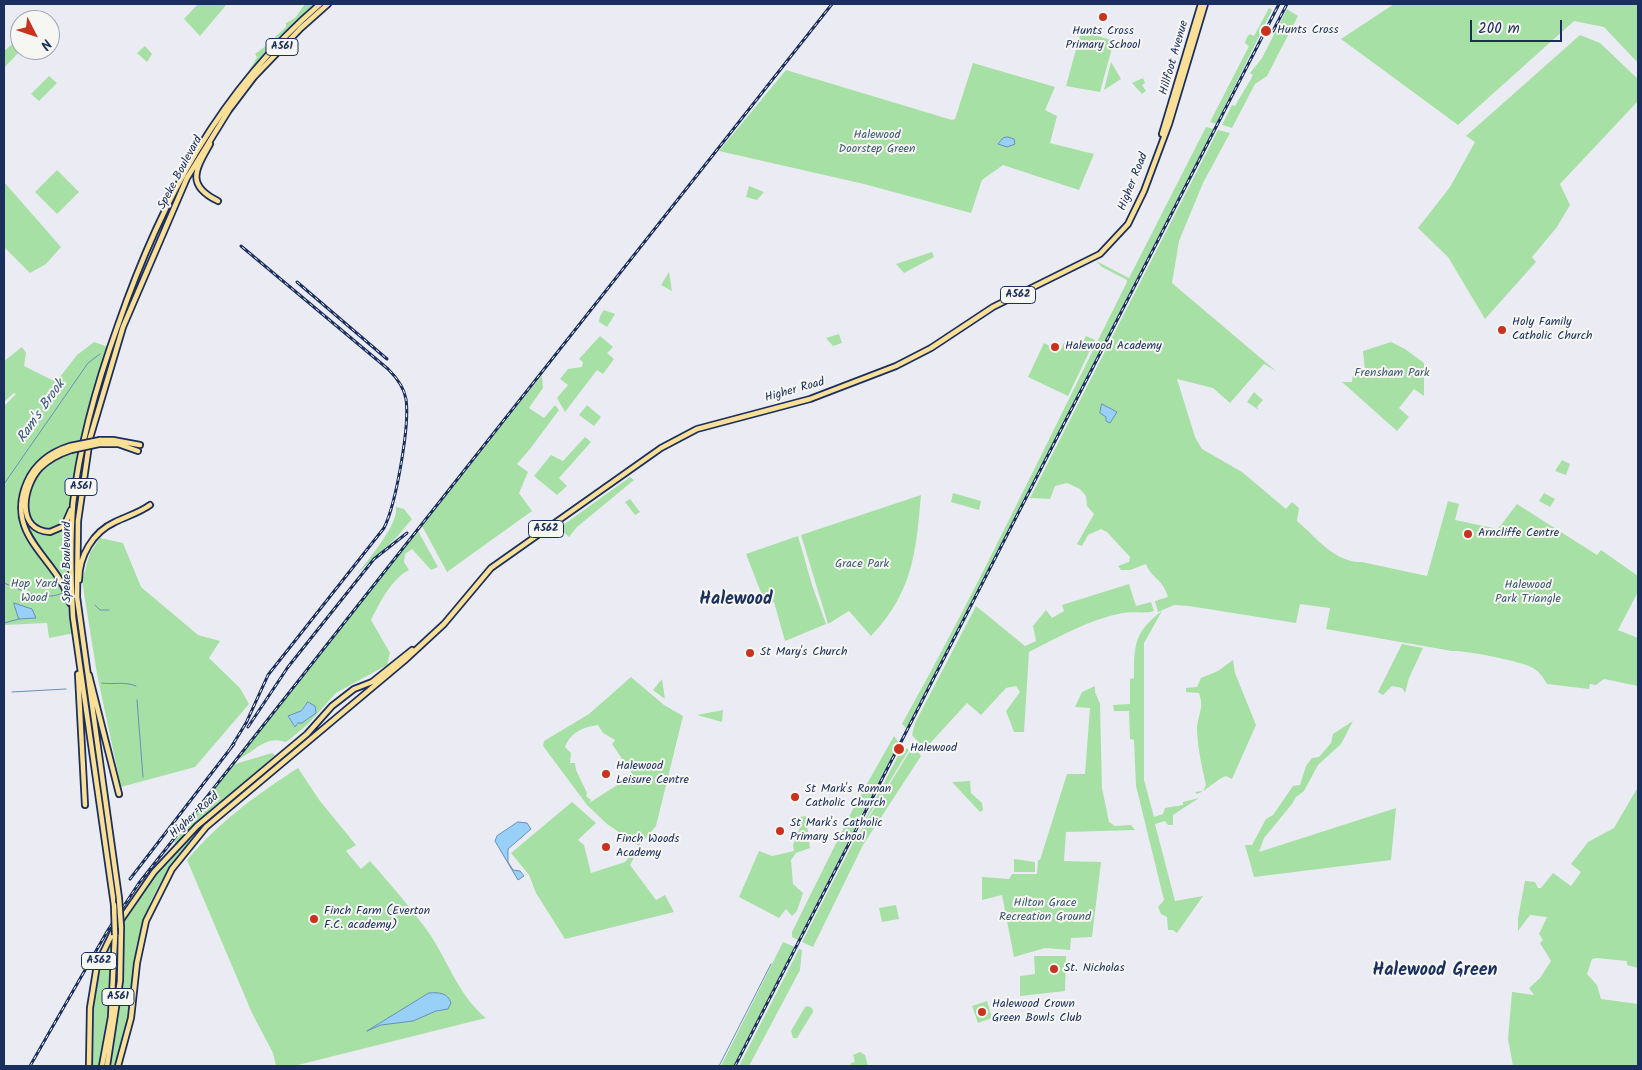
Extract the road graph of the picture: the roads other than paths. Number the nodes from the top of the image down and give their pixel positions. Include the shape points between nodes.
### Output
1 (320, 4) edge
2 (328, 4) edge
3 (1201, 4) edge
4 (1206, 4) edge
5 (1200, 14) junction
6 (238, 94) junction
7 (227, 108) junction
8 (1170, 116) joint
9 (218, 201) dead end
10 (99, 442) junction
11 (140, 445) dead end
12 (70, 448) junction
13 (82, 450) junction
14 (138, 452) dead end
15 (150, 504) dead end
16 (73, 617) junction
17 (80, 630) junction
18 (418, 647) junction
19 (77, 648) junction
20 (83, 652) junction
21 (119, 794) dead end
22 (85, 805) dead end
23 (89, 1066) edge
24 (102, 1066) edge
25 (107, 1066) edge
26 (118, 1066) edge

1 - 6 highway, Speke Boulevard / A561 via 297,24
2 - 6 highway, Speke Boulevard / A561
3 - 5 highway, Hillfoot Avenue / A562
4 - 5 highway, Hillfoot Avenue / A562
5 - 8 highway, Hillfoot Avenue / A562
6 - 7 highway, Speke Boulevard / A561
7 - 9 highway via 196,172 196,182 201,191
7 - 13 highway, Speke Boulevard / A561 via 199,145 170,197 136,277 106,358
7 - 17 highway, Speke Boulevard / A561 via 188,178 155,248 123,327 96,412 84,466 78,521 76,578
8 - 18 highway, Higher Road / A562 via 1144,191 1128,224 1095,258 993,307 931,348 896,366 810,399 698,429 668,444 491,568 444,624
10 - 11 highway via 113,440
10 - 12 highway, bridge
10 - 14 highway via 118,444
12 - 13 highway via 45,463 28,488 25,511 30,523 39,530 56,531 66,522
12 - 16 highway via 50,455 35,468 25,486 21,506 28,535 63,582
13 - 16 highway, Speke Boulevard / A561 via 72,523
15 - 17 highway via 135,515 106,527 89,545 79,574
16 - 19 highway, Speke Boulevard / A561
17 - 20 highway, Speke Boulevard / A561
18 - 23 highway, Higher Road / A562 via 372,682 354,688 332,706 307,734 197,826 154,872 114,930 97,965 90,1008
18 - 26 highway, Higher Road / A562 via 213,821 172,869 146,921 131,1018
19 - 22 highway
19 - 24 highway, Speke Boulevard / A561, bridge via 114,905 111,1017
20 - 21 highway
20 - 25 highway, Speke Boulevard / A561, bridge via 121,927 120,981

